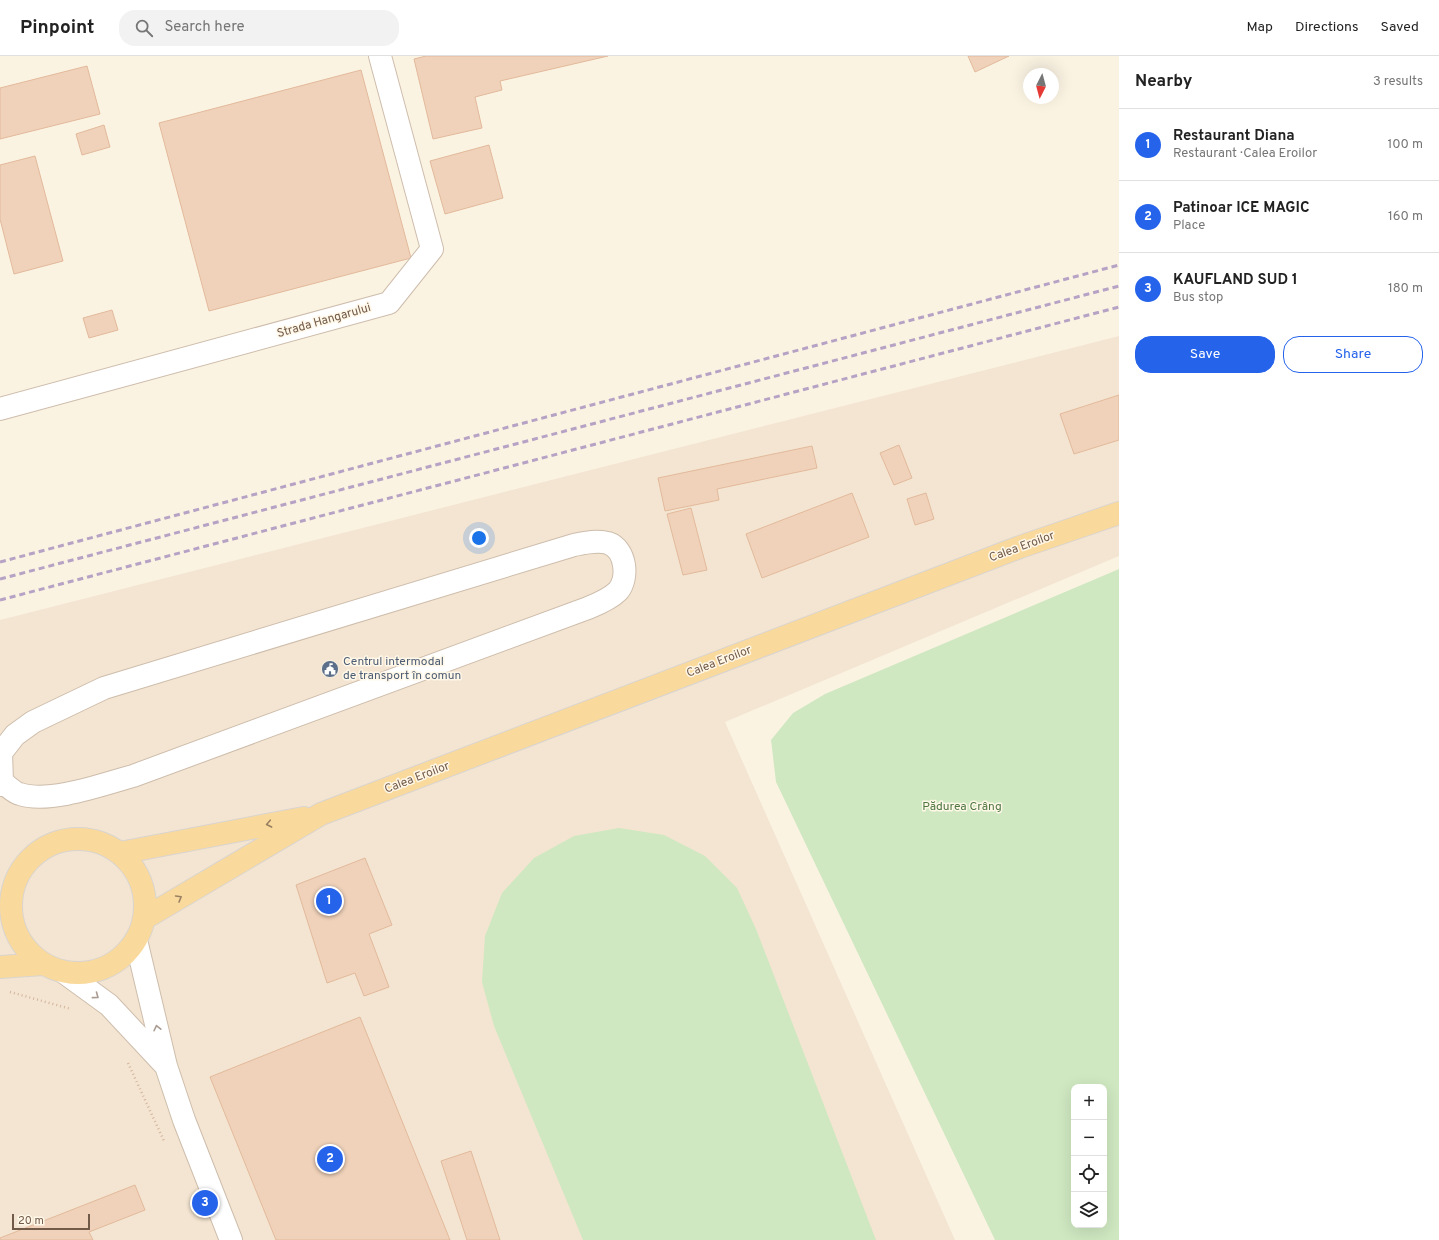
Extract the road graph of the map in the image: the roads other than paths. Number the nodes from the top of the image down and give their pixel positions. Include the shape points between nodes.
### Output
1 (380, 56) edge
2 (0, 409) edge
3 (1119, 512) edge
4 (1, 784) edge
5 (321, 814) junction
6 (120, 853) junction
7 (18, 875) junction
8 (0, 896) edge
9 (145, 918) junction
10 (136, 940) junction
11 (43, 964) junction
12 (0, 967) edge
13 (65, 973) junction
14 (166, 1066) junction
15 (230, 1240) edge

1 - 2 street, Strada Hangarului via 432,249 389,303
3 - 5 main road, Calea Eroilor via 1020,547
4 - 4 street via 20,794 58,796 133,776 588,608 604,601 618,590 624,578 625,564 618,551 608,543 574,545 104,688 33,722 15,735 1,753
5 -> 6 main road, Calea Eroilor
9 -> 5 main road, Calea Eroilor
6 - 7 main road via 104,844 81,838 50,845 30,858
6 - 9 main road via 142,882 147,901
7 - 8 main road
7 - 11 main road via 11,897 12,922 22,944
9 - 10 main road
10 - 13 main road via 118,961 96,971
14 -> 10 street
11 - 12 main road
11 - 13 main road
13 -> 14 street via 109,1005
14 - 15 street

